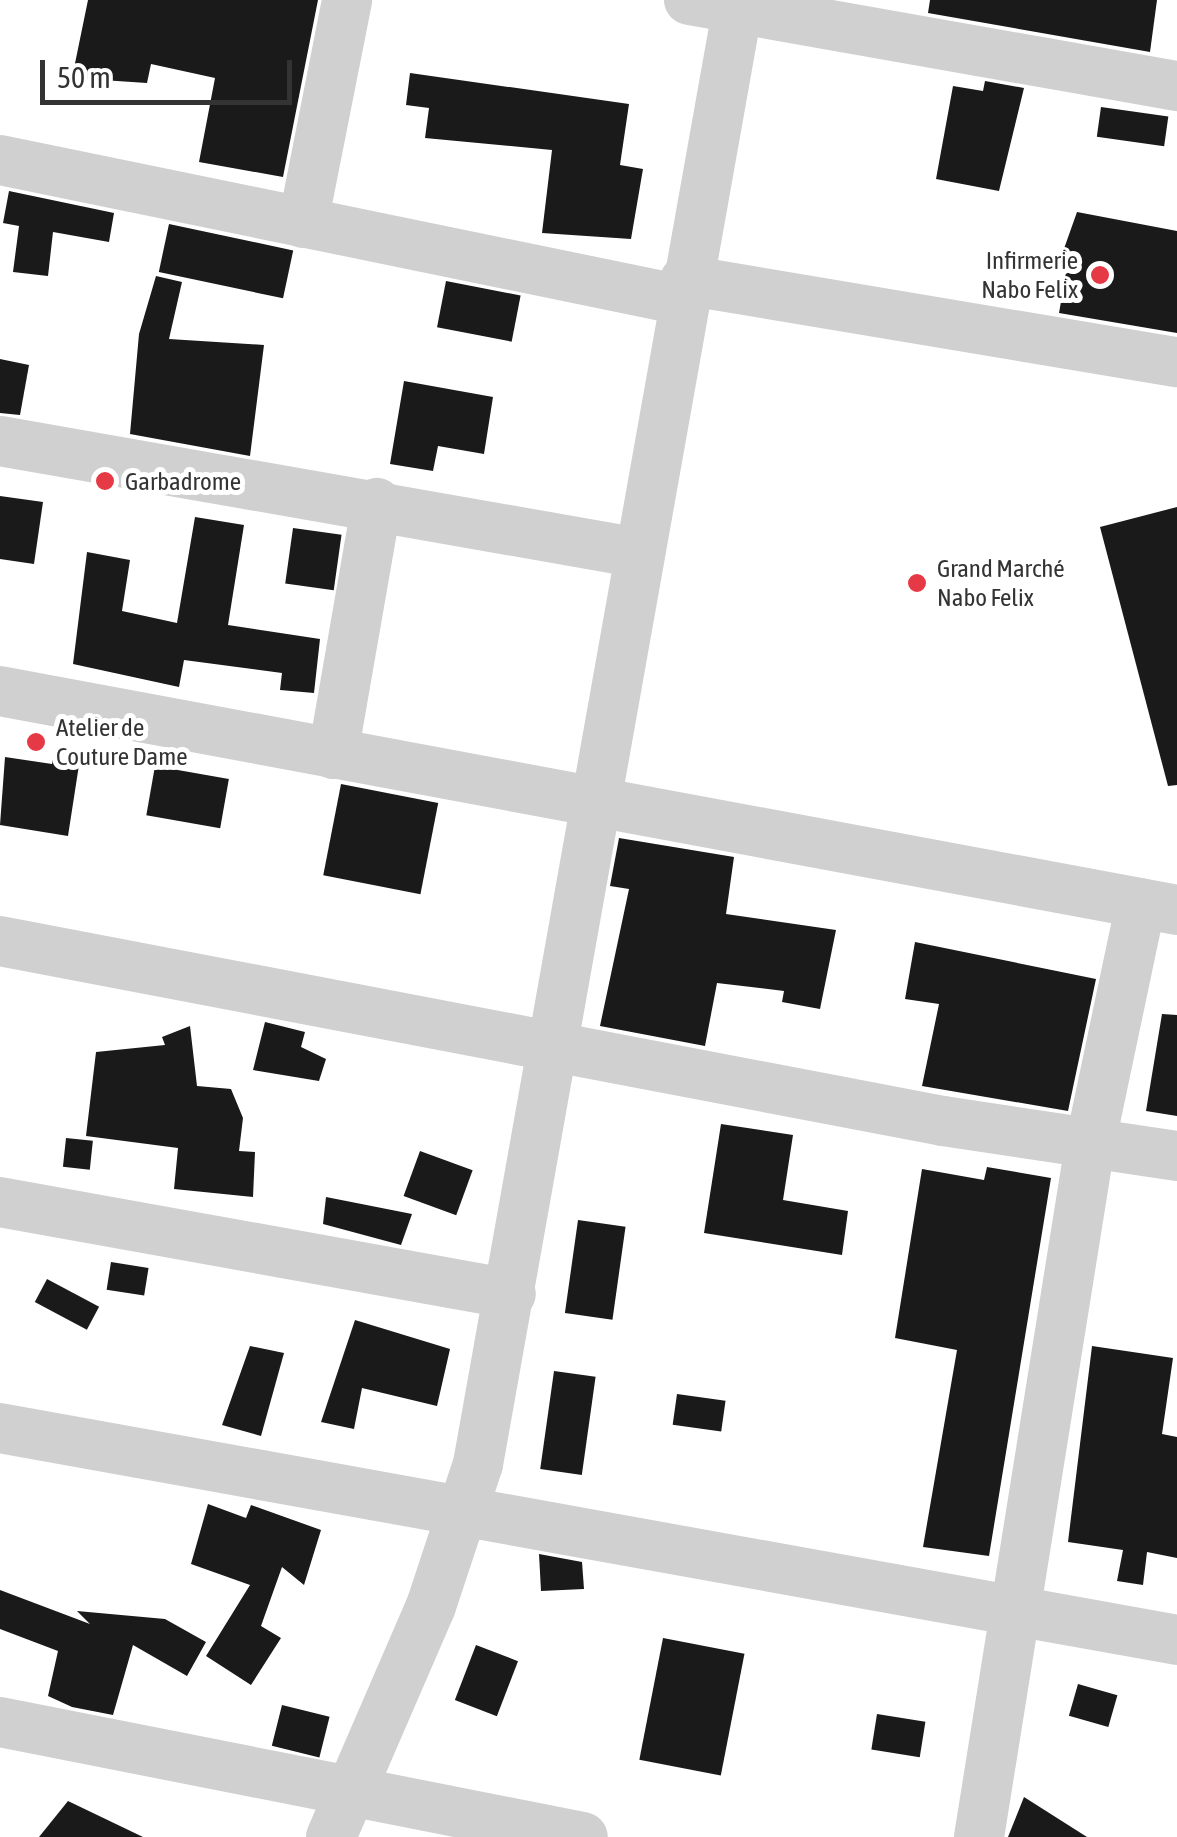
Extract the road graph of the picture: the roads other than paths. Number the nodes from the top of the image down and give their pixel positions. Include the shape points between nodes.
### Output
1 (347, 0) edge
2 (722, 3) edge
3 (1177, 86) edge
4 (0, 160) edge
5 (303, 223) junction
6 (683, 290) junction
7 (1177, 362) edge
8 (0, 440) edge
9 (378, 503) junction
10 (634, 552) junction
11 (0, 691) edge
12 (333, 754) junction
13 (592, 805) junction
14 (1159, 906) edge
15 (0, 941) edge
16 (558, 1049) junction
17 (1090, 1145) junction
18 (1177, 1156) edge
19 (0, 1202) edge
20 (511, 1294) junction
21 (0, 1428) edge
22 (468, 1506) junction
23 (1021, 1611) junction
24 (1177, 1640) edge
25 (0, 1722) edge
26 (350, 1791) junction
27 (331, 1837) edge
28 (583, 1837) edge
29 (978, 1837) edge

1 - 5 street
2 - 3 street
2 - 6 street
4 - 5 street
5 - 6 street
6 - 7 street
6 - 10 street
8 - 9 street
9 - 10 street
9 - 12 street
10 - 13 street
11 - 12 street
12 - 13 street
13 - 14 street
13 - 16 street
14 - 17 street
15 - 16 street
16 - 17 street
16 - 20 street
17 - 18 street
17 - 23 street
19 - 20 street
20 - 22 street
21 - 22 street
22 - 23 street
22 - 26 street
23 - 24 street
23 - 29 street
25 - 26 street
26 - 27 street
26 - 28 street

